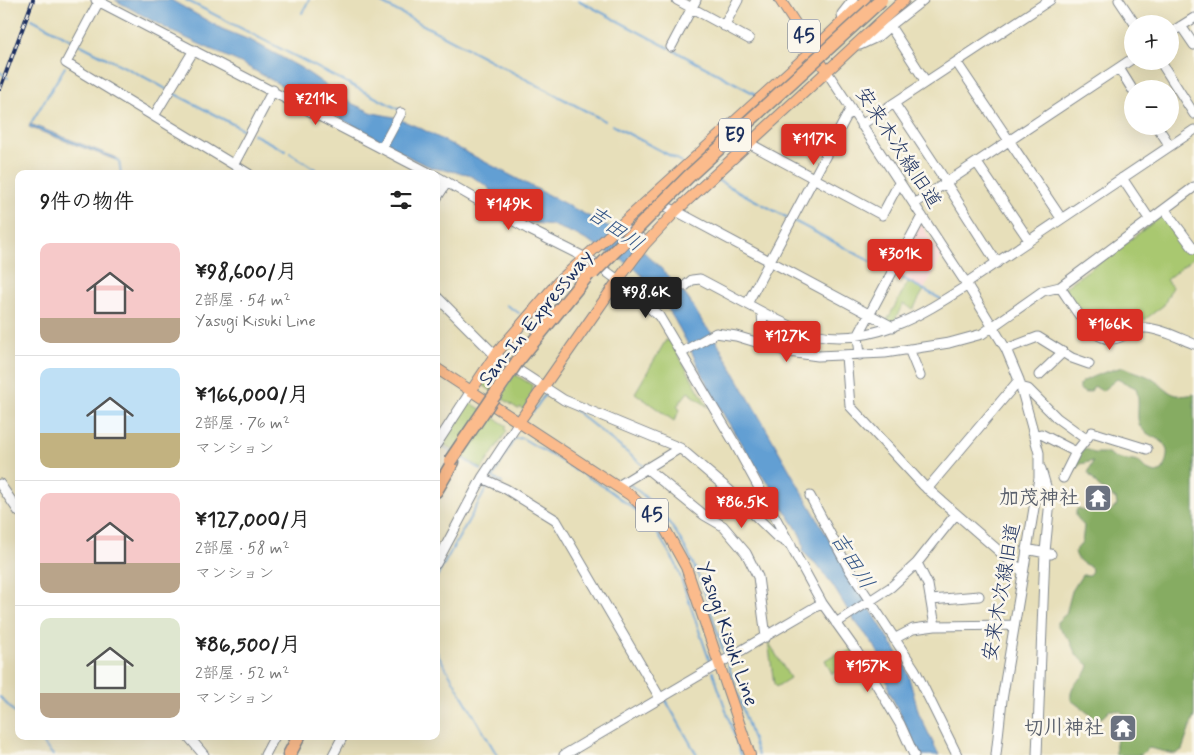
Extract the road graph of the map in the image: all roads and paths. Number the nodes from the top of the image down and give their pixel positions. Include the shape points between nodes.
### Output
1 (677, 0) edge
2 (780, 0) edge
3 (865, 0) edge
4 (876, 0) edge
5 (881, 0) edge
6 (904, 0) edge
7 (923, 0) edge
8 (1050, 0) edge
9 (1119, 0) edge
10 (98, 1) edge
11 (735, 1) edge
12 (849, 1) edge
13 (694, 4) edge
14 (1128, 15) edge
15 (1194, 18) edge
16 (843, 22) junction
17 (724, 26) junction
18 (890, 26) junction
19 (1181, 26) joint
20 (749, 39) dead end
21 (857, 44) junction
22 (1194, 46) edge
23 (671, 47) dead end
24 (194, 50) junction
25 (814, 50) junction
26 (957, 63) junction
27 (1124, 64) edge
28 (1119, 68) junction
29 (1166, 70) edge
30 (827, 72) junction
31 (1126, 80) edge
32 (926, 82) junction
33 (273, 90) junction
34 (894, 104) junction
35 (852, 108) junction
36 (400, 114) dead end
37 (1194, 114) edge
38 (154, 116) junction
39 (861, 125) junction
40 (724, 130) junction
41 (1194, 130) edge
42 (1163, 135) edge
43 (1009, 142) junction
44 (750, 144) junction
45 (1170, 146) junction
46 (383, 147) junction
47 (977, 163) junction
48 (234, 164) junction
49 (243, 170) edge
50 (424, 170) edge
51 (440, 178) edge
52 (813, 178) junction
53 (1122, 178) junction
54 (446, 182) junction
55 (900, 183) junction
56 (946, 183) junction
57 (1194, 187) edge
58 (440, 192) edge
59 (649, 199) junction
60 (914, 204) junction
61 (1165, 210) junction
62 (676, 211) junction
63 (922, 216) junction
64 (1061, 218) junction
65 (1150, 220) junction
66 (619, 226) junction
67 (1029, 240) junction
68 (646, 243) junction
69 (1194, 249) edge
70 (586, 256) junction
71 (769, 261) junction
72 (997, 263) junction
73 (592, 272) junction
74 (619, 278) junction
75 (967, 284) junction
76 (685, 286) dead end
77 (1060, 288) junction
78 (440, 300) edge
79 (747, 304) junction
80 (762, 312) junction
81 (869, 314) junction
82 (993, 326) junction
83 (893, 328) junction
84 (858, 336) junction
85 (1194, 344) edge
86 (764, 346) junction
87 (909, 349) junction
88 (1006, 350) junction
89 (682, 352) junction
90 (1063, 352) junction
91 (495, 355) junction
92 (860, 355) junction
93 (846, 356) junction
94 (1089, 364) dead end
95 (440, 371) edge
96 (1039, 375) dead end
97 (920, 376) dead end
98 (1019, 384) junction
99 (543, 387) junction
100 (471, 391) junction
101 (518, 422) junction
102 (1034, 436) junction
103 (440, 439) edge
104 (1086, 439) junction
105 (680, 448) junction
106 (1147, 449) dead end
107 (1076, 452) junction
108 (451, 462) junction
109 (1040, 467) junction
110 (646, 468) junction
111 (440, 478) edge
112 (482, 478) junction
113 (1063, 478) dead end
114 (440, 483) edge
115 (0, 484) edge
116 (618, 486) junction
117 (927, 489) junction
118 (810, 496) dead end
119 (15, 506) edge
120 (956, 514) junction
121 (791, 545) junction
122 (1026, 549) junction
123 (1048, 553) junction
124 (440, 557) edge
125 (917, 563) junction
126 (1022, 571) junction
127 (979, 596) dead end
128 (931, 600) junction
129 (870, 602) junction
130 (822, 603) junction
131 (837, 622) junction
132 (1013, 625) junction
133 (935, 626) junction
134 (766, 637) junction
135 (894, 639) junction
136 (720, 664) junction
137 (660, 698) junction
138 (191, 740) edge
139 (273, 740) edge
140 (297, 740) edge
141 (302, 740) edge
142 (341, 740) edge
143 (204, 755) edge
144 (265, 755) edge
145 (289, 755) edge
146 (293, 755) edge
147 (333, 755) edge
148 (564, 755) edge
149 (750, 755) edge
150 (914, 755) edge
151 (957, 755) edge
152 (996, 755) edge
153 (1038, 755) edge

1 - 13 street
2 - 25 main road, 45
3 - 16 main road
4 - 73 highway, San-In Expressway / E9, bridge via 680,180
5 - 73 highway, San-In Expressway / E9, bridge via 676,189
6 - 21 main road
7 - 18 street
8 - 26 street
9 - 14 street
10 - 24 street
10 - 38 street via 66,63
11 - 17 street
12 - 16 street via 842,14
13 - 17 street
13 - 23 street
15 - 19 street
16 - 25 main road
17 - 20 street
18 - 21 street via 877,37
18 - 32 street
19 - 22 street
21 - 30 main road
24 - 33 street
24 - 38 street
25 - 30 main road, 45
25 - 40 main road, 45
26 - 32 street
26 - 43 street
27 - 28 street
28 - 31 street
28 - 43 street
29 - 37 street
30 - 35 street, 安来木次線旧道
30 - 44 main road, 45
32 - 34 street
33 - 46 street
33 - 48 street
34 - 39 street
34 - 56 street
35 - 39 street, 安来木次線旧道
35 - 52 street
36 - 46 street
38 - 48 street
39 - 55 street, 安来木次線旧道
40 - 44 street
40 - 59 main road, 45
41 - 45 street
42 - 45 street
43 - 47 street
43 - 64 street
44 - 52 street
44 - 62 main road, 45
45 - 53 street
46 - 50 street
47 - 56 street
47 - 67 street
48 - 49 street
51 - 54 street
52 - 55 street via 882,215
52 - 71 street
53 - 64 street
53 - 65 street
54 - 58 street
54 - 70 street
55 - 60 street, 安来木次線旧道
56 - 60 street
56 - 72 street
57 - 61 street
59 - 62 street
59 - 66 main road, 45
60 - 63 street, 安来木次線旧道
61 - 65 street
61 - 69 street
62 - 68 main road, 45
62 - 71 street
63 - 75 street, 安来木次線旧道
63 - 81 street
64 - 67 street
65 - 77 street
66 - 68 street
66 - 70 main road, 45
67 - 72 street
68 - 74 main road, 45
70 - 74 street
70 - 91 main road, 45 via 539,302
71 - 79 street
71 - 81 street
72 - 75 street
73 - 108 highway, San-In Expressway / E9, bridge via 519,362
74 - 89 street via 659,316
74 - 99 main road, 45
75 - 82 street, 安来木次線旧道
75 - 83 street via 926,312
76 - 79 street via 692,280 700,280
77 - 82 street via 1044,291
77 - 85 street via 1093,331 1102,337 1120,338 1138,328 1147,328
78 - 91 street
79 - 80 street
80 - 84 street via 812,333
80 - 86 street
81 - 83 street
81 - 84 street
82 - 87 street via 973,338
82 - 88 street, 安来木次線旧道
83 - 84 street
84 - 92 street
86 - 89 street via 716,333
86 - 93 street via 818,356
87 - 92 street
87 - 97 street
88 - 90 street via 1038,337
88 - 98 street, 安来木次線旧道
89 - 121 street
90 - 94 street
90 - 96 street
91 - 99 street
91 - 100 main road, 45
92 - 93 street
93 - 117 street via 850,406
95 - 100 main road, Yasugi Kisuki Line / 45
98 - 102 street, 安来木次線旧道
98 - 104 street
98 - 117 street
99 - 101 main road, 45
99 - 105 street via 570,403
100 - 101 main road, Yasugi Kisuki Line / 45
100 - 103 street
101 - 112 street
101 - 116 main road, Yasugi Kisuki Line / 45
102 - 107 street via 1041,434
102 - 109 street, 安来木次線旧道
104 - 106 street via 1092,432
104 - 107 street
105 - 110 street
105 - 121 street via 777,537
107 - 113 street
108 - 111 highway, San-In Expressway / E9
108 - 114 highway, San-In Expressway / E9
109 - 122 street, 安来木次線旧道
109 - 123 street via 1050,500
110 - 116 street
110 - 134 street via 704,515 723,526 746,553 758,577
112 - 124 street
112 - 137 street via 556,520
115 - 119 street
116 - 136 main road, Yasugi Kisuki Line / 45 via 654,517 675,544
117 - 120 street
118 - 129 street
120 - 125 street
120 - 126 street
121 - 130 street
122 - 123 street
122 - 126 street, 安来木次線旧道
123 - 153 street
125 - 128 street via 928,585
125 - 129 street
126 - 132 street, 安来木次線旧道
127 - 128 street
128 - 133 street
129 - 131 street
129 - 135 street
130 - 131 street
130 - 134 street
131 - 150 street via 890,708
132 - 133 street
132 - 152 street, 安来木次線旧道
133 - 135 street via 913,629
134 - 136 street
135 - 151 street via 915,670
136 - 137 street
136 - 149 main road, Yasugi Kisuki Line / 45
137 - 148 street
138 - 143 street
139 - 144 street
140 - 145 highway
141 - 146 highway
142 - 147 street

